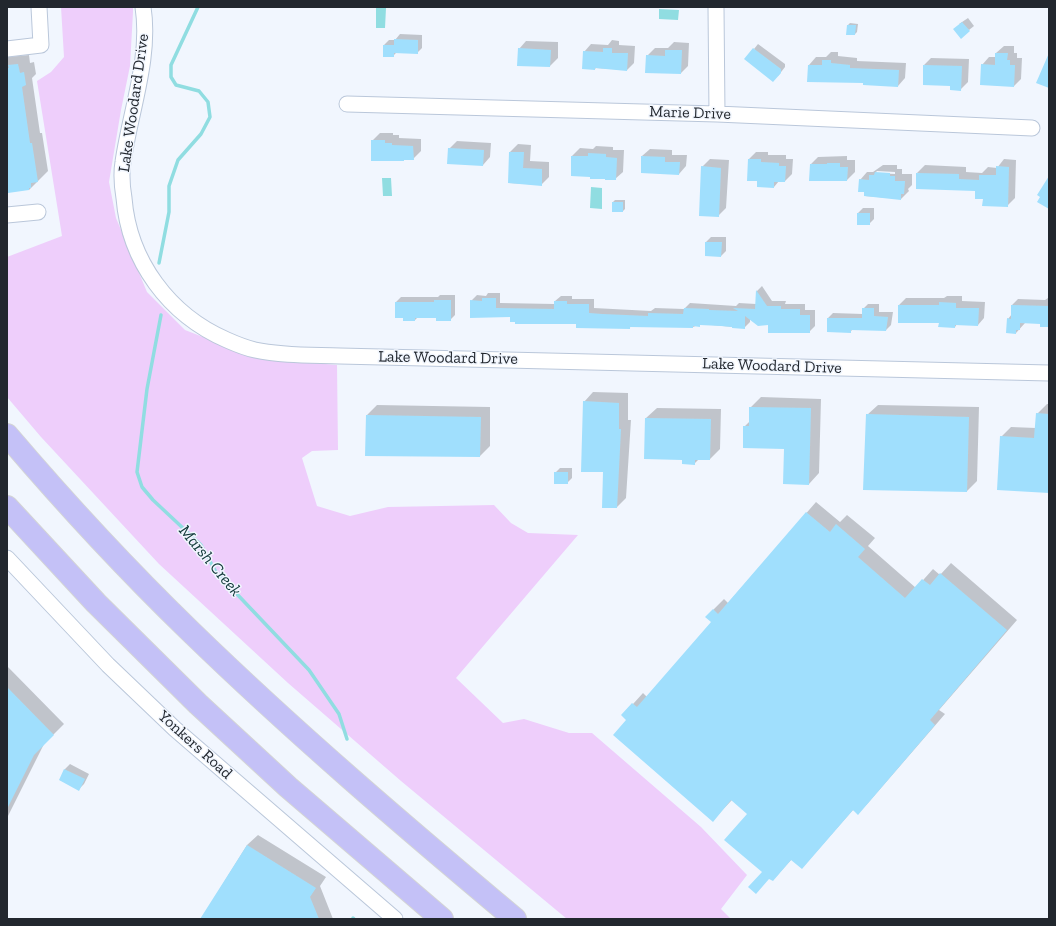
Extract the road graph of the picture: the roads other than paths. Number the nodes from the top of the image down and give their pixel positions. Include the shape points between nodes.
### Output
1 (39, 7) edge
2 (143, 7) edge
3 (716, 7) edge
4 (7, 49) edge
5 (347, 104) dead end
6 (717, 114) junction
7 (1032, 128) dead end
8 (38, 212) dead end
9 (7, 215) edge
10 (1049, 373) edge
11 (7, 435) edge
12 (7, 507) edge
13 (7, 558) edge
14 (395, 919) edge
15 (442, 919) edge
16 (515, 919) edge

1 - 4 street via 41,45
2 - 10 street, Lake Woodard Drive via 144,51 122,172 124,206 132,240 145,267 179,310 204,329 237,344 272,352 340,356
3 - 6 street
5 - 6 street, Marie Drive
6 - 7 street, Marie Drive
8 - 9 street
11 - 16 highway via 93,532 191,632 294,729
12 - 15 highway via 81,588 168,676 288,787
13 - 14 street, Yonkers Road via 108,665 175,729

